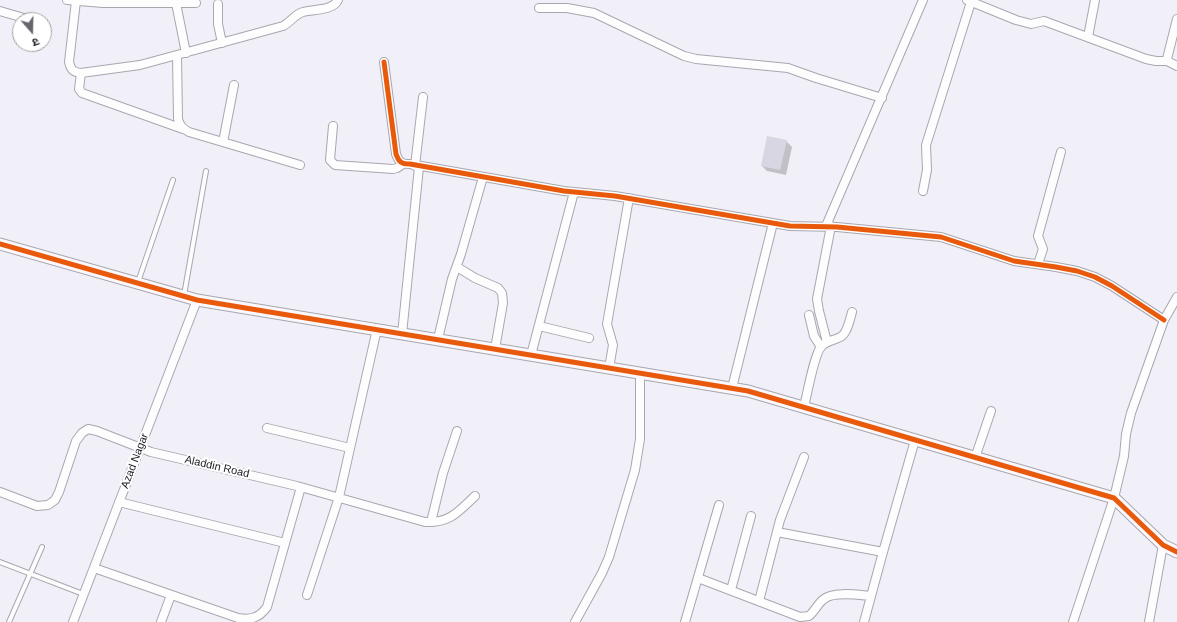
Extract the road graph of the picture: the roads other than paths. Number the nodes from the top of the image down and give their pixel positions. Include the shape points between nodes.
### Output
1 (66, 0) edge
2 (338, 0) edge
3 (922, 0) edge
4 (991, 0) edge
5 (1095, 0) edge
6 (76, 1) junction
7 (969, 1) edge
8 (103, 2) edge
9 (176, 3) junction
10 (196, 4) dead end
11 (218, 4) dead end
12 (539, 8) dead end
13 (987, 8) junction
14 (0, 11) edge
15 (12, 14) edge
16 (1177, 19) edge
17 (1088, 37) junction
18 (222, 44) junction
19 (186, 53) junction
20 (177, 56) junction
21 (1168, 61) junction
22 (384, 62) dead end
23 (1177, 66) edge
24 (81, 73) junction
25 (234, 85) dead end
26 (423, 97) dead end
27 (882, 98) junction
28 (333, 126) dead end
29 (184, 129) junction
30 (223, 142) junction
31 (1061, 152) dead end
32 (403, 164) junction
33 (300, 165) dead end
34 (417, 166) junction
35 (206, 171) dead end
36 (483, 177) junction
37 (173, 180) dead end
38 (923, 191) dead end
39 (574, 192) junction
40 (629, 198) junction
41 (773, 223) junction
42 (829, 226) junction
43 (0, 244) edge
44 (1038, 264) junction
45 (457, 267) junction
46 (138, 282) junction
47 (184, 296) junction
48 (1177, 297) edge
49 (197, 300) junction
50 (852, 312) dead end
51 (809, 315) dead end
52 (1164, 320) junction
53 (539, 326) junction
54 (377, 329) junction
55 (402, 334) junction
56 (589, 338) dead end
57 (438, 339) junction
58 (824, 344) junction
59 (495, 349) junction
60 (531, 355) junction
61 (609, 368) junction
62 (640, 373) junction
63 (732, 388) junction
64 (804, 407) junction
65 (991, 410) dead end
66 (267, 428) dead end
67 (457, 430) dead end
68 (915, 440) junction
69 (139, 448) junction
70 (350, 448) junction
71 (804, 457) dead end
72 (975, 458) junction
73 (301, 487) junction
74 (0, 492) edge
75 (475, 496) dead end
76 (339, 497) junction
77 (1114, 498) junction
78 (119, 502) junction
79 (719, 505) dead end
80 (751, 516) dead end
81 (431, 522) junction
82 (777, 532) junction
83 (285, 543) junction
84 (1163, 545) junction
85 (42, 547) dead end
86 (883, 552) junction
87 (1177, 552) edge
88 (0, 562) edge
89 (94, 568) junction
90 (31, 574) junction
91 (698, 578) junction
92 (731, 590) junction
93 (84, 594) junction
94 (172, 595) junction
95 (307, 595) dead end
96 (871, 596) junction
97 (759, 601) junction
98 (805, 617) junction
99 (9, 622) edge
100 (73, 622) edge
101 (161, 622) edge
102 (575, 622) edge
103 (685, 622) edge
104 (813, 622) edge
105 (864, 622) edge
106 (1073, 622) edge
107 (1149, 622) edge

1 - 6 street
2 - 18 street via 329,7 298,14 291,22 282,26
3 - 27 street
4 - 13 street
5 - 17 street
6 - 8 street
6 - 24 street via 69,62 70,69
7 - 13 street
7 - 38 street via 926,145 927,170
8 - 9 street
9 - 10 street
9 - 19 street
11 - 18 street
12 - 27 street via 567,8 594,14 684,56 788,68
13 - 17 street via 1016,20 1031,24 1044,21
14 - 15 street
16 - 21 street
17 - 21 street via 1146,60
18 - 19 street
19 - 20 street
20 - 24 street via 140,65
20 - 29 street via 178,119
21 - 23 street
22 - 32 street via 396,154
24 - 29 street via 79,89 82,93
25 - 30 street
26 - 34 street
27 - 42 street
28 - 32 street via 330,160 336,165 393,169
29 - 30 street
30 - 33 street
31 - 44 street via 1038,236 1043,249
32 - 34 street
34 - 36 street
34 - 55 street
35 - 47 lane
36 - 39 street
36 - 45 street
37 - 46 lane
39 - 40 street
39 - 53 street
40 - 41 street
40 - 61 street via 608,324 612,344
41 - 42 street via 790,226
41 - 63 street
42 - 44 street via 942,237 1014,261
42 - 58 street via 817,299
43 - 46 street
44 - 52 street via 1077,271 1095,278 1112,286
45 - 57 street
45 - 59 street via 498,288 502,293 503,303
46 - 47 street
47 - 49 street
48 - 52 street
49 - 54 street
49 - 69 street, Azad Nagar
50 - 58 street via 844,335
51 - 58 street via 814,336
52 - 77 street via 1131,413
53 - 56 street
53 - 60 street
54 - 55 street
54 - 70 street
55 - 57 street
57 - 59 street
58 - 64 street via 817,356
59 - 60 street
60 - 61 street
61 - 62 street
62 - 63 street
62 - 102 street via 640,439 635,470 609,556
63 - 64 street
64 - 68 street
65 - 72 street
66 - 70 street
67 - 81 street
68 - 72 street
68 - 86 street
69 - 73 street, Aladdin Road
69 - 74 street, Aladdin Road via 88,429 76,441 55,500 48,505 37,506
69 - 78 street, Azad Nagar
70 - 76 street
71 - 82 street
72 - 77 street
73 - 76 street, Aladdin Road
73 - 83 street
75 - 81 street, Aladdin Road via 454,516
76 - 81 street, Aladdin Road
76 - 95 street
77 - 84 street
77 - 106 street
78 - 83 street
78 - 89 street, Azad Nagar
79 - 91 street
80 - 92 street
82 - 86 street
82 - 97 street
83 - 94 street via 267,608 255,618 238,618
84 - 87 street
84 - 107 street
85 - 90 lane
86 - 96 street
88 - 90 lane
89 - 93 street, Azad Nagar
89 - 94 street
90 - 93 lane
90 - 99 lane
91 - 92 street
91 - 103 street
92 - 97 street
93 - 100 street, Azad Nagar
94 - 101 street
96 - 98 street via 830,596 824,598 812,613
96 - 105 street
97 - 98 street
98 - 104 street

